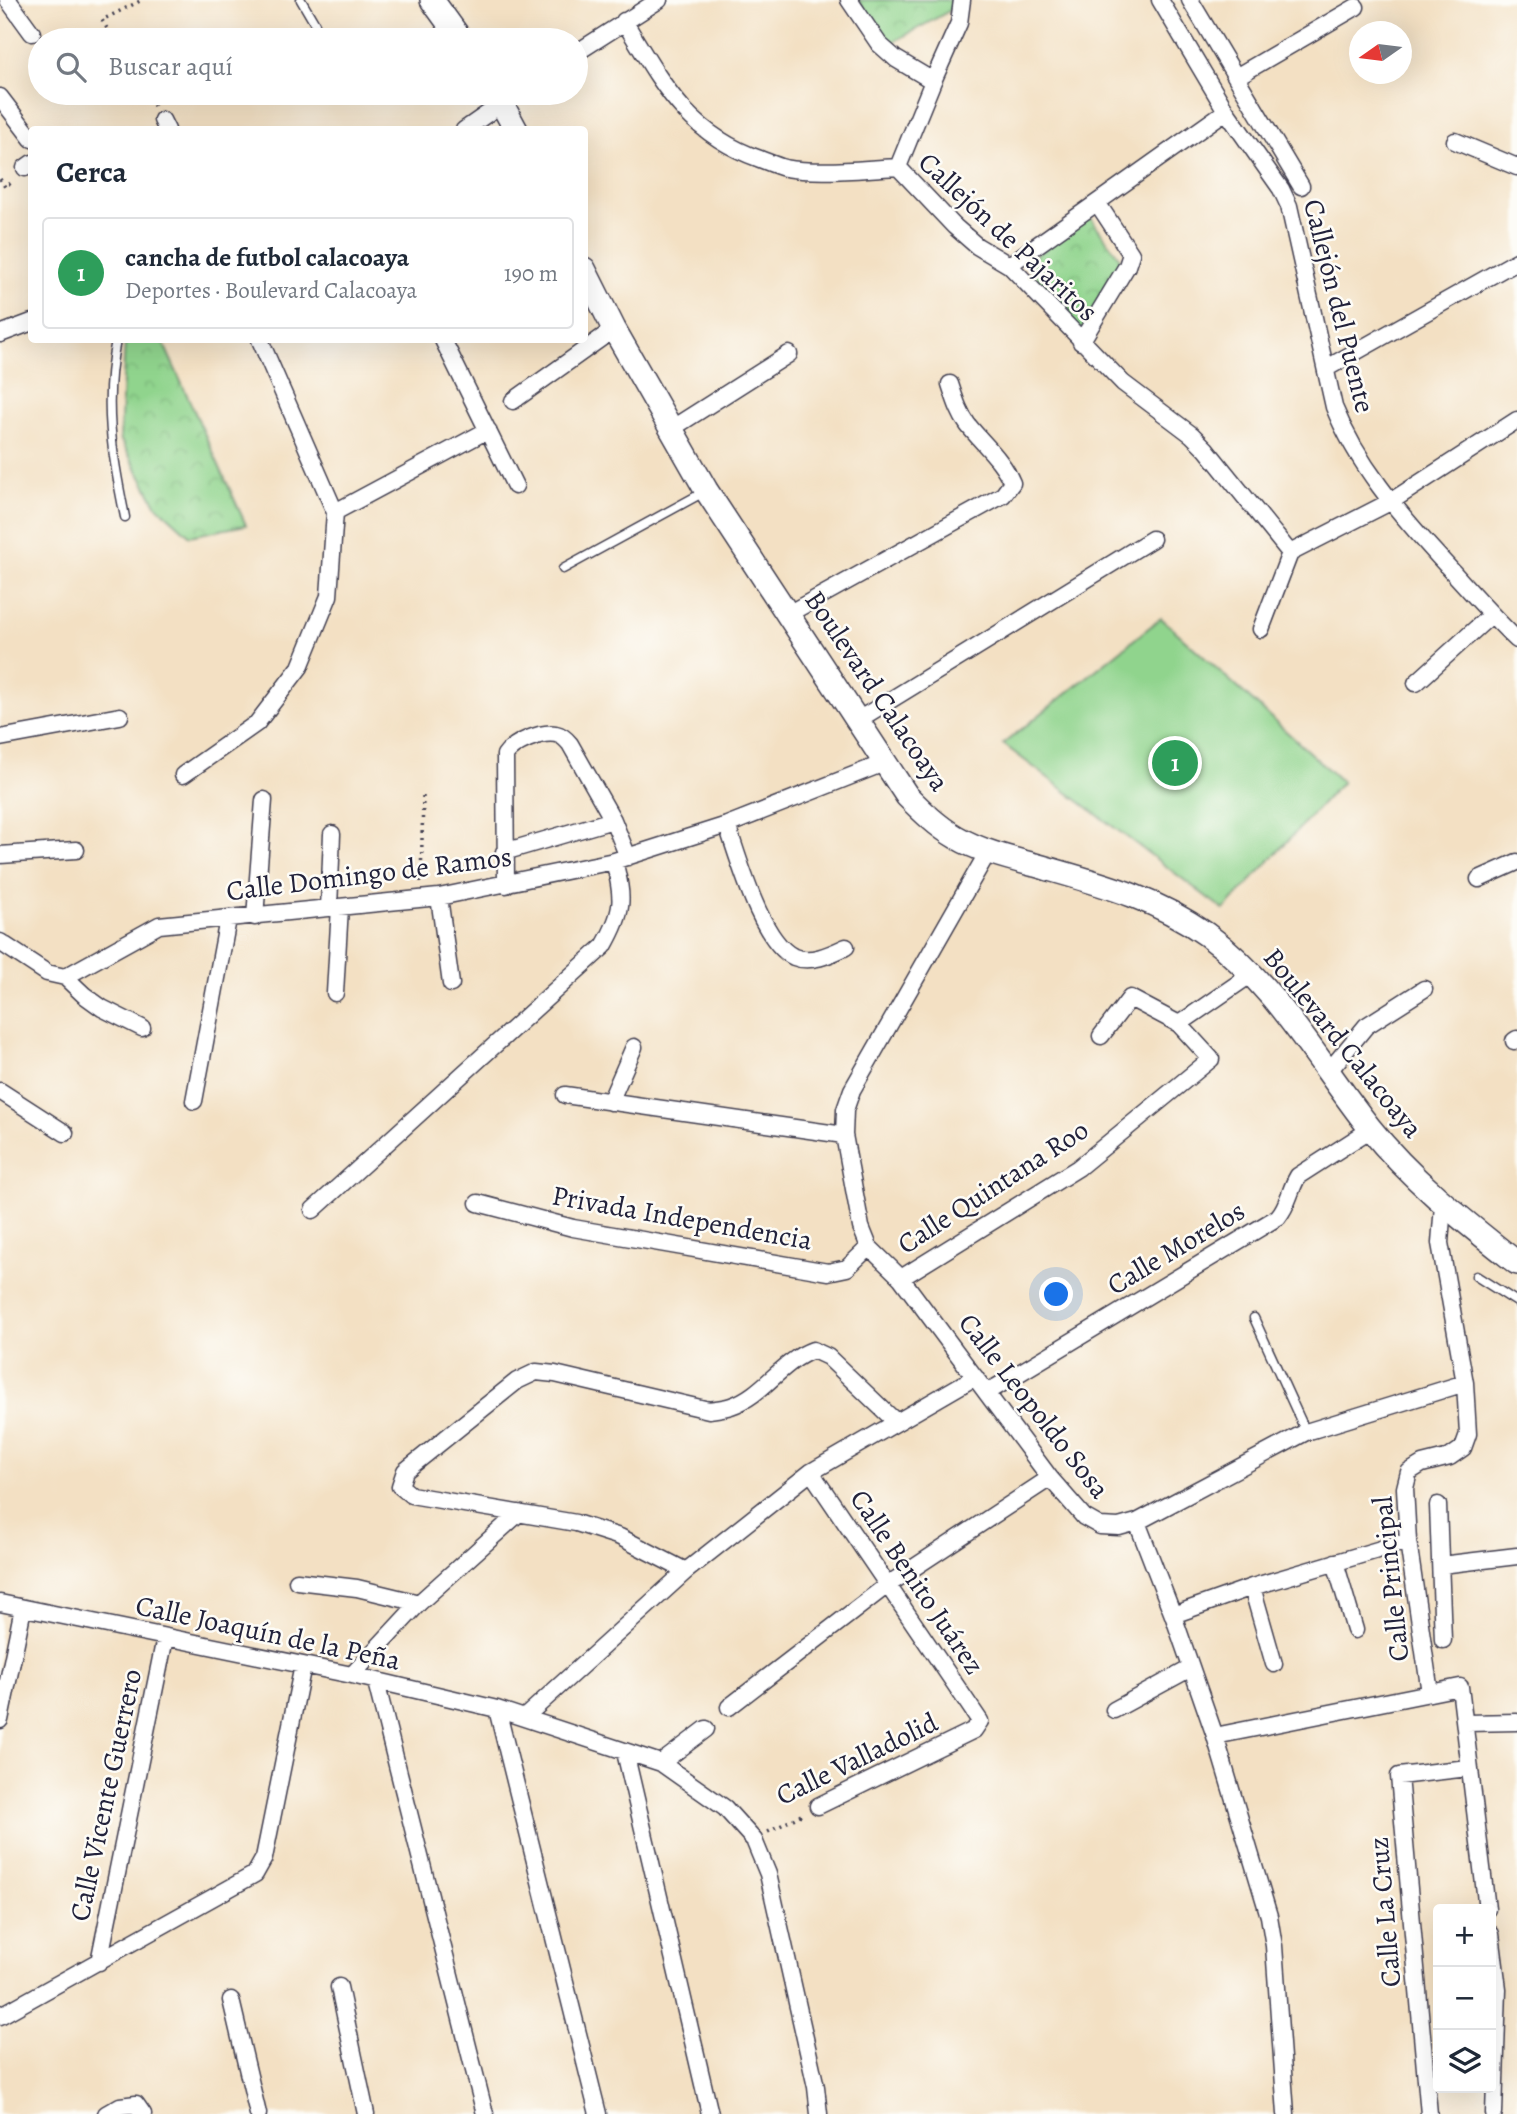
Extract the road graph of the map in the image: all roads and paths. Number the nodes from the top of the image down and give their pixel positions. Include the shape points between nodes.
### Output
1 (8, 0) edge
2 (142, 0) edge
3 (300, 0) edge
4 (432, 0) edge
5 (659, 0) edge
6 (849, 0) edge
7 (962, 0) edge
8 (1160, 0) edge
9 (1190, 0) edge
10 (1356, 7) dead end
11 (624, 21) junction
12 (315, 24) dead end
13 (28, 28) edge
14 (107, 28) edge
15 (452, 28) edge
16 (588, 45) edge
17 (1236, 77) junction
18 (933, 81) junction
19 (0, 97) edge
20 (494, 105) edge
21 (508, 105) edge
22 (1226, 111) junction
23 (469, 126) edge
24 (515, 126) edge
25 (28, 134) edge
26 (1455, 141) dead end
27 (898, 167) junction
28 (1517, 167) edge
29 (1301, 186) dead end
30 (1098, 204) junction
31 (1517, 261) edge
32 (1009, 265) junction
33 (588, 277) edge
34 (28, 324) edge
35 (614, 329) junction
36 (0, 334) edge
37 (1081, 342) junction
38 (115, 343) edge
39 (261, 343) edge
40 (444, 343) edge
41 (789, 354) dead end
42 (1327, 368) junction
43 (950, 384) dead end
44 (513, 401) dead end
45 (1517, 420) edge
46 (671, 429) junction
47 (488, 430) junction
48 (515, 486) dead end
49 (706, 490) junction
50 (1390, 502) junction
51 (335, 512) junction
52 (125, 517) dead end
53 (1152, 539) dead end
54 (1290, 553) junction
55 (563, 569) dead end
56 (788, 614) junction
57 (1491, 615) junction
58 (1261, 629) dead end
59 (1517, 640) edge
60 (1416, 683) dead end
61 (120, 716) dead end
62 (858, 720) junction
63 (4, 738) edge
64 (884, 763) junction
65 (183, 775) dead end
66 (423, 796) dead end
67 (264, 800) dead end
68 (613, 820) junction
69 (727, 825) junction
70 (332, 834) dead end
71 (76, 850) dead end
72 (504, 852) junction
73 (988, 852) junction
74 (0, 855) edge
75 (621, 859) junction
76 (1517, 862) edge
77 (1479, 878) dead end
78 (506, 885) junction
79 (439, 897) junction
80 (420, 899) junction
81 (334, 908) junction
82 (255, 917) junction
83 (228, 919) junction
84 (0, 942) edge
85 (846, 947) dead end
86 (1253, 973) junction
87 (65, 977) junction
88 (451, 984) dead end
89 (1424, 989) dead end
90 (335, 993) dead end
91 (1179, 1024) junction
92 (142, 1028) dead end
93 (1101, 1036) dead end
94 (634, 1047) dead end
95 (1329, 1071) junction
96 (0, 1091) edge
97 (565, 1095) dead end
98 (194, 1101) dead end
99 (610, 1102) junction
100 (1371, 1129) junction
101 (65, 1133) dead end
102 (844, 1135) junction
103 (478, 1203) dead end
104 (1443, 1205) junction
105 (313, 1210) dead end
106 (869, 1247) junction
107 (1517, 1263) edge
108 (1476, 1276) dead end
109 (901, 1278) junction
110 (1517, 1302) edge
111 (1254, 1318) dead end
112 (975, 1377) junction
113 (1465, 1383) junction
114 (988, 1392) junction
115 (896, 1422) junction
116 (1306, 1433) junction
117 (811, 1472) junction
118 (1051, 1478) junction
119 (1438, 1505) dead end
120 (519, 1513) junction
121 (1137, 1522) junction
122 (1408, 1541) junction
123 (1517, 1556) edge
124 (1335, 1562) junction
125 (1441, 1565) junction
126 (686, 1571) junction
127 (297, 1581) dead end
128 (886, 1586) junction
129 (1252, 1587) junction
130 (0, 1603) edge
131 (419, 1603) junction
132 (23, 1608) junction
133 (1173, 1615) junction
134 (1355, 1630) dead end
135 (165, 1638) junction
136 (1444, 1640) dead end
137 (1274, 1664) dead end
138 (303, 1665) junction
139 (1191, 1668) junction
140 (352, 1675) junction
141 (376, 1682) junction
142 (1430, 1693) junction
143 (729, 1707) dead end
144 (497, 1709) junction
145 (1114, 1710) dead end
146 (525, 1717) junction
147 (0, 1720) edge
148 (980, 1721) joint
149 (1517, 1722) edge
150 (1466, 1723) junction
151 (706, 1729) dead end
152 (1215, 1736) junction
153 (625, 1752) junction
154 (661, 1763) junction
155 (1468, 1768) junction
156 (818, 1806) joint
157 (754, 1840) junction
158 (1487, 1904) edge
159 (99, 1962) junction
160 (1495, 1967) edge
161 (340, 1987) dead end
162 (231, 2000) dead end
163 (0, 2016) edge
164 (140, 2109) edge
165 (106, 2114) edge
166 (258, 2114) edge
167 (366, 2114) edge
168 (485, 2114) edge
169 (598, 2114) edge
170 (710, 2114) edge
171 (819, 2114) edge
172 (1286, 2114) edge
173 (1429, 2114) edge
174 (1494, 2114) edge

1 - 13 street
2 - 14 path via 102,20
3 - 12 lane
4 - 15 street
5 - 11 street
6 - 18 street via 879,44 896,60
7 - 18 street via 959,23
8 - 22 street, Callejón del Puente
9 - 17 street
10 - 17 street
11 - 16 street
11 - 27 street, Callejón de Pajaritos via 661,81 693,121 732,149 785,168
17 - 29 street
18 - 27 street
19 - 25 street
20 - 23 street
21 - 24 street
22 - 30 street
22 - 42 street, Callejón del Puente via 1289,206
26 - 28 street
27 - 32 street, Callejón de Pajaritos via 954,226
30 - 32 street
30 - 37 street via 1131,254
31 - 42 street
32 - 37 street, Callejón de Pajaritos
33 - 35 street, Boulevard Calacoaya
34 - 36 street
35 - 44 street
35 - 46 street, Boulevard Calacoaya
37 - 54 street, Callejón de Pajaritos via 1123,383 1206,449
38 - 52 lane via 109,374 111,446
39 - 51 street
40 - 47 street
41 - 46 street
42 - 50 street, Callejón del Puente via 1343,429
43 - 56 street via 967,424 1012,483 1003,495
45 - 50 street
46 - 49 street, Boulevard Calacoaya
47 - 48 street
47 - 51 street
49 - 55 lane
49 - 56 street, Boulevard Calacoaya
50 - 54 street
50 - 57 street, Callejón del Puente
51 - 65 street via 328,596 300,667 257,723
53 - 62 street
54 - 58 street
56 - 62 street, Boulevard Calacoaya
57 - 59 street, Callejón del Puente
57 - 60 street
61 - 63 street
62 - 64 street, Boulevard Calacoaya
64 - 69 street, Calle Domingo de Ramos
64 - 73 street, Boulevard Calacoaya via 928,817
66 - 80 path
67 - 82 street
68 - 72 street
68 - 72 street via 570,744 555,733 546,734 517,744 505,755
68 - 75 street
69 - 75 street, Calle Domingo de Ramos
69 - 85 street via 775,943 796,958 821,958
70 - 81 street
71 - 74 street
72 - 78 street
73 - 86 street, Boulevard Calacoaya via 1125,892 1172,911
73 - 102 street, Calle Leopoldo Sosa via 852,1090
75 - 78 street, Calle Domingo de Ramos
75 - 105 street via 618,922 604,946
76 - 77 street
78 - 79 street, Calle Domingo de Ramos
79 - 80 street, Calle Domingo de Ramos
79 - 88 street
80 - 81 street, Calle Domingo de Ramos
81 - 82 street, Calle Domingo de Ramos
81 - 90 street
82 - 83 street, Calle Domingo de Ramos
83 - 87 street, Calle Domingo de Ramos via 159,925
83 - 98 street
84 - 87 street via 47,972
86 - 91 street
86 - 95 street, Boulevard Calacoaya
87 - 92 street via 102,1008
89 - 95 street via 1366,1026
91 - 93 street via 1130,998
91 - 109 street, Calle Quintana Roo via 1211,1059 1078,1168
94 - 99 street
95 - 100 street, Boulevard Calacoaya
96 - 101 street
97 - 99 street
99 - 102 street
100 - 104 street, Boulevard Calacoaya
100 - 114 street, Calle Morelos via 1298,1176 1287,1207 1278,1217
102 - 106 street, Calle Leopoldo Sosa
103 - 106 street, Privada Independencia via 573,1228 828,1272 847,1268
104 - 107 street, Boulevard Calacoaya
104 - 113 street, Calle Principal via 1442,1262
106 - 109 street, Calle Leopoldo Sosa
108 - 110 lane
109 - 112 street, Calle Leopoldo Sosa
111 - 116 lane
112 - 114 street, Calle Leopoldo Sosa
112 - 115 street
113 - 116 street
113 - 122 street, Calle Principal via 1468,1434 1463,1448 1409,1472 1405,1488
114 - 118 street, Calle Leopoldo Sosa
115 - 117 street
115 - 120 street via 828,1357 813,1350 797,1356 753,1395 709,1410 536,1372 517,1381 405,1471 400,1486 411,1495
116 - 121 street
117 - 126 street
117 - 128 street, Calle Benito Juárez
118 - 121 street, Calle Leopoldo Sosa via 1084,1517 1100,1526
118 - 128 street
119 - 125 street
120 - 126 street via 620,1537
120 - 131 street
121 - 133 street, Calle Leopoldo Sosa
122 - 124 street
122 - 142 street, Calle Principal
123 - 125 street
124 - 129 street
124 - 134 street
125 - 136 street
126 - 146 street
127 - 131 street via 357,1588
128 - 143 street
128 - 148 street, Calle Benito Juárez
129 - 133 street
129 - 137 street
130 - 132 street, Calle Joaquín de la Peña
131 - 140 street
132 - 135 street, Calle Joaquín de la Peña
132 - 147 street
133 - 139 street, Calle Leopoldo Sosa
135 - 138 street, Calle Joaquín de la Peña
135 - 159 street, Calle Vicente Guerrero
138 - 140 street, Calle Joaquín de la Peña
138 - 159 street via 264,1858 255,1874
139 - 145 street
139 - 152 street, Calle Leopoldo Sosa
140 - 141 street, Calle Joaquín de la Peña
141 - 144 street, Calle Joaquín de la Peña
141 - 168 street
142 - 150 street via 1460,1687
142 - 152 street
144 - 146 street, Calle Joaquín de la Peña
144 - 169 street
146 - 153 street, Calle Joaquín de la Peña
148 - 156 street, Calle Valladolid via 974,1730
149 - 150 street
150 - 155 street
151 - 154 street
152 - 172 street, Calle Leopoldo Sosa via 1269,1916
153 - 154 street, Calle Joaquín de la Peña
153 - 170 street
154 - 157 street, Calle Joaquín de la Peña via 724,1808
155 - 158 street
155 - 173 street, Calle La Cruz via 1399,1776
156 - 157 path, Calle Valladolid
157 - 171 street via 768,1874
159 - 163 street
160 - 174 street
161 - 167 street
162 - 166 street
164 - 165 street via 120,2106

